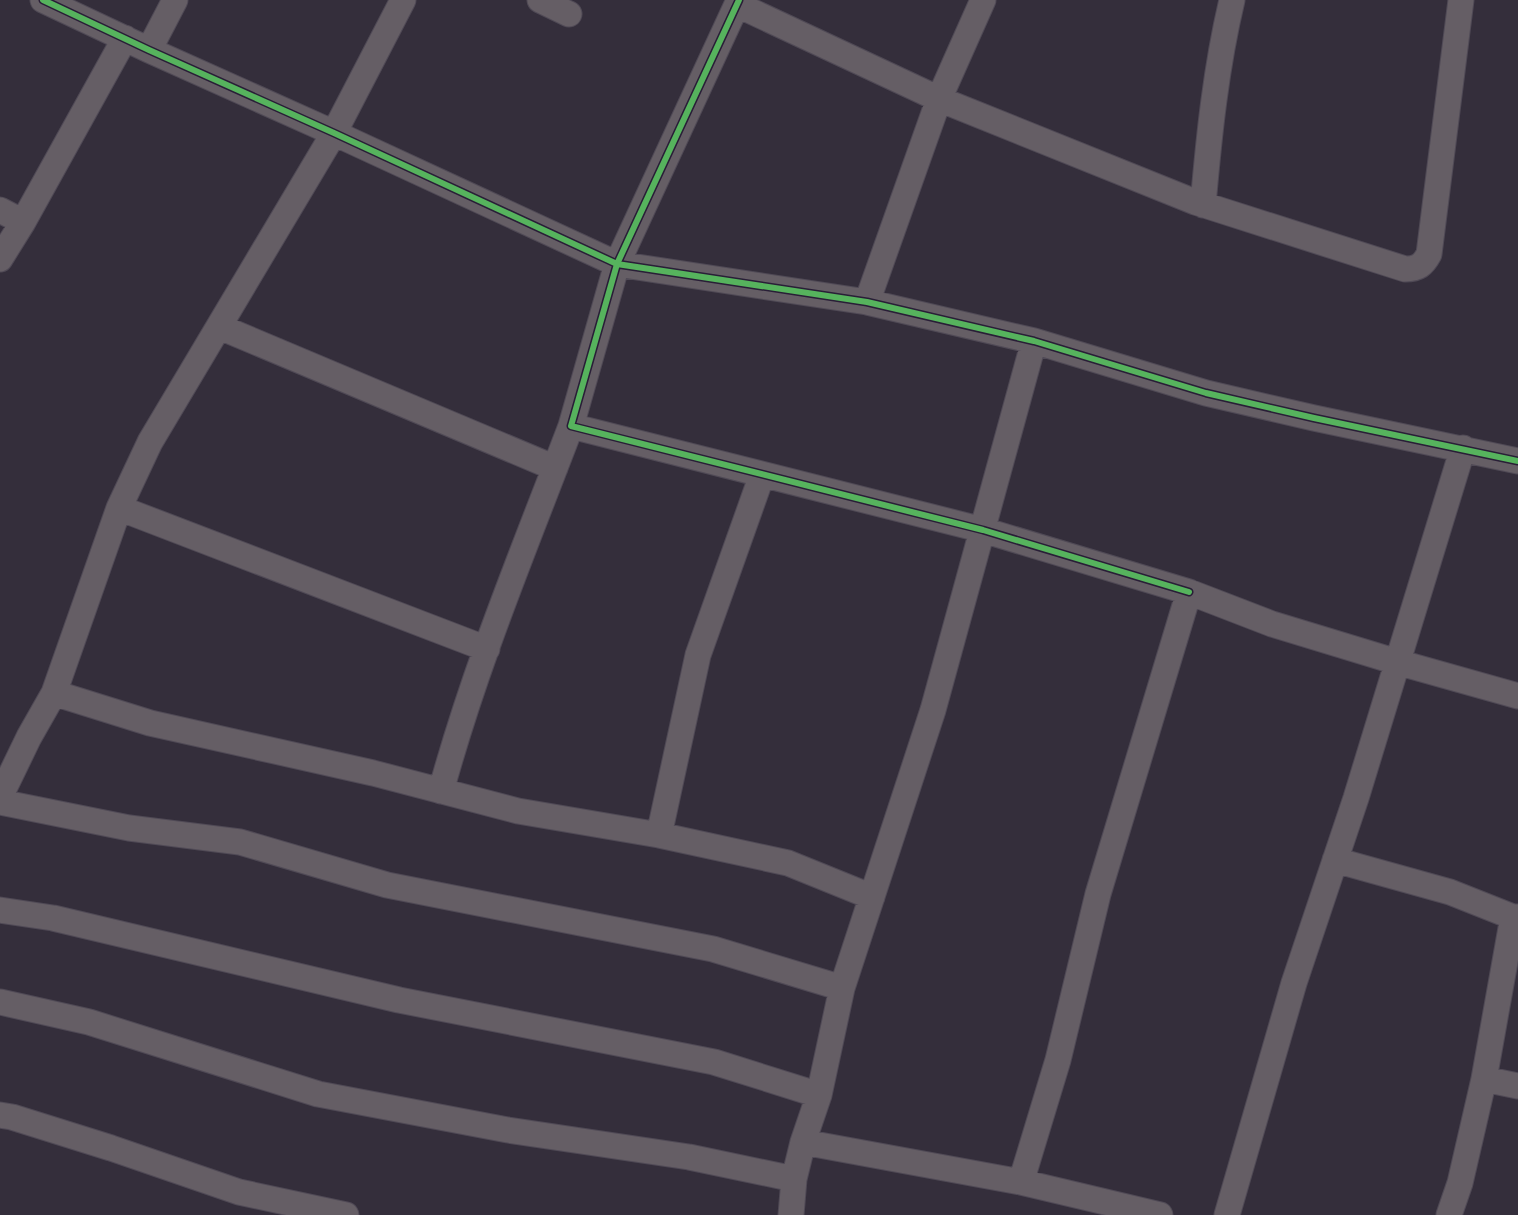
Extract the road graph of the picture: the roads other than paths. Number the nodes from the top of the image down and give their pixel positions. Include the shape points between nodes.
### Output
1 (43, 0) edge
2 (175, 0) edge
3 (403, 0) edge
4 (540, 0) edge
5 (982, 0) edge
6 (1232, 0) edge
7 (1461, 0) edge
8 (738, 2) edge
9 (569, 14) dead end
10 (125, 38) junction
11 (149, 50) junction
12 (939, 99) junction
13 (334, 133) junction
14 (1203, 205) junction
15 (0, 210) edge
16 (23, 222) junction
17 (0, 259) edge
18 (617, 264) junction
19 (868, 302) junction
20 (220, 327) junction
21 (1034, 341) junction
22 (571, 426) junction
23 (1463, 448) junction
24 (1518, 460) edge
25 (555, 468) junction
26 (762, 475) junction
27 (119, 508) junction
28 (983, 530) junction
29 (1188, 592) junction
30 (487, 649) junction
31 (1397, 662) junction
32 (54, 693) junction
33 (1518, 696) edge
34 (441, 791) junction
35 (0, 797) edge
36 (0, 802) edge
37 (659, 835) junction
38 (1335, 860) junction
39 (872, 897) junction
40 (0, 910) edge
41 (1515, 917) edge
42 (842, 988) junction
43 (0, 1002) edge
44 (1484, 1079) junction
45 (1518, 1086) edge
46 (819, 1095) junction
47 (0, 1115) edge
48 (804, 1142) junction
49 (794, 1179) junction
50 (1020, 1182) junction
51 (346, 1215) edge
52 (791, 1215) edge
53 (1160, 1215) edge
54 (1228, 1215) edge
55 (1449, 1215) edge

1 - 10 street
2 - 11 street
3 - 13 street
4 - 9 street
5 - 12 street
6 - 14 street via 1208,141
7 - 14 street via 1429,254 1417,269 1405,269
8 - 12 street
8 - 18 street
10 - 11 street
10 - 16 street
11 - 13 street
12 - 14 street
12 - 19 street
13 - 18 street
13 - 20 street
15 - 16 street
16 - 17 street
18 - 19 street
18 - 22 street
19 - 21 street
20 - 25 street
20 - 27 street via 150,442
21 - 23 street via 1206,393
21 - 28 street
22 - 25 street
22 - 26 street
23 - 24 street
23 - 31 street
25 - 30 street
26 - 28 street
26 - 37 street via 698,655
27 - 30 street
27 - 32 street
28 - 29 street
28 - 39 street via 933,710
29 - 31 street via 1272,624
29 - 50 street via 1098,894 1058,1060
30 - 34 street
31 - 33 street
31 - 38 street
32 - 34 street via 150,724
32 - 35 street
34 - 37 street via 518,811
36 - 42 street via 129,828 240,842 387,884 713,949
37 - 39 street via 788,862
38 - 41 street via 1450,892
38 - 54 street via 1294,983
39 - 42 street
40 - 46 street via 62,921 399,1000 714,1062
41 - 44 street
42 - 46 street
43 - 49 street via 89,1022 318,1094 508,1130 689,1157
44 - 45 street
44 - 55 street via 1460,1183
46 - 48 street
47 - 51 street via 111,1148 239,1192
48 - 49 street
48 - 50 street
49 - 52 street
50 - 53 street

